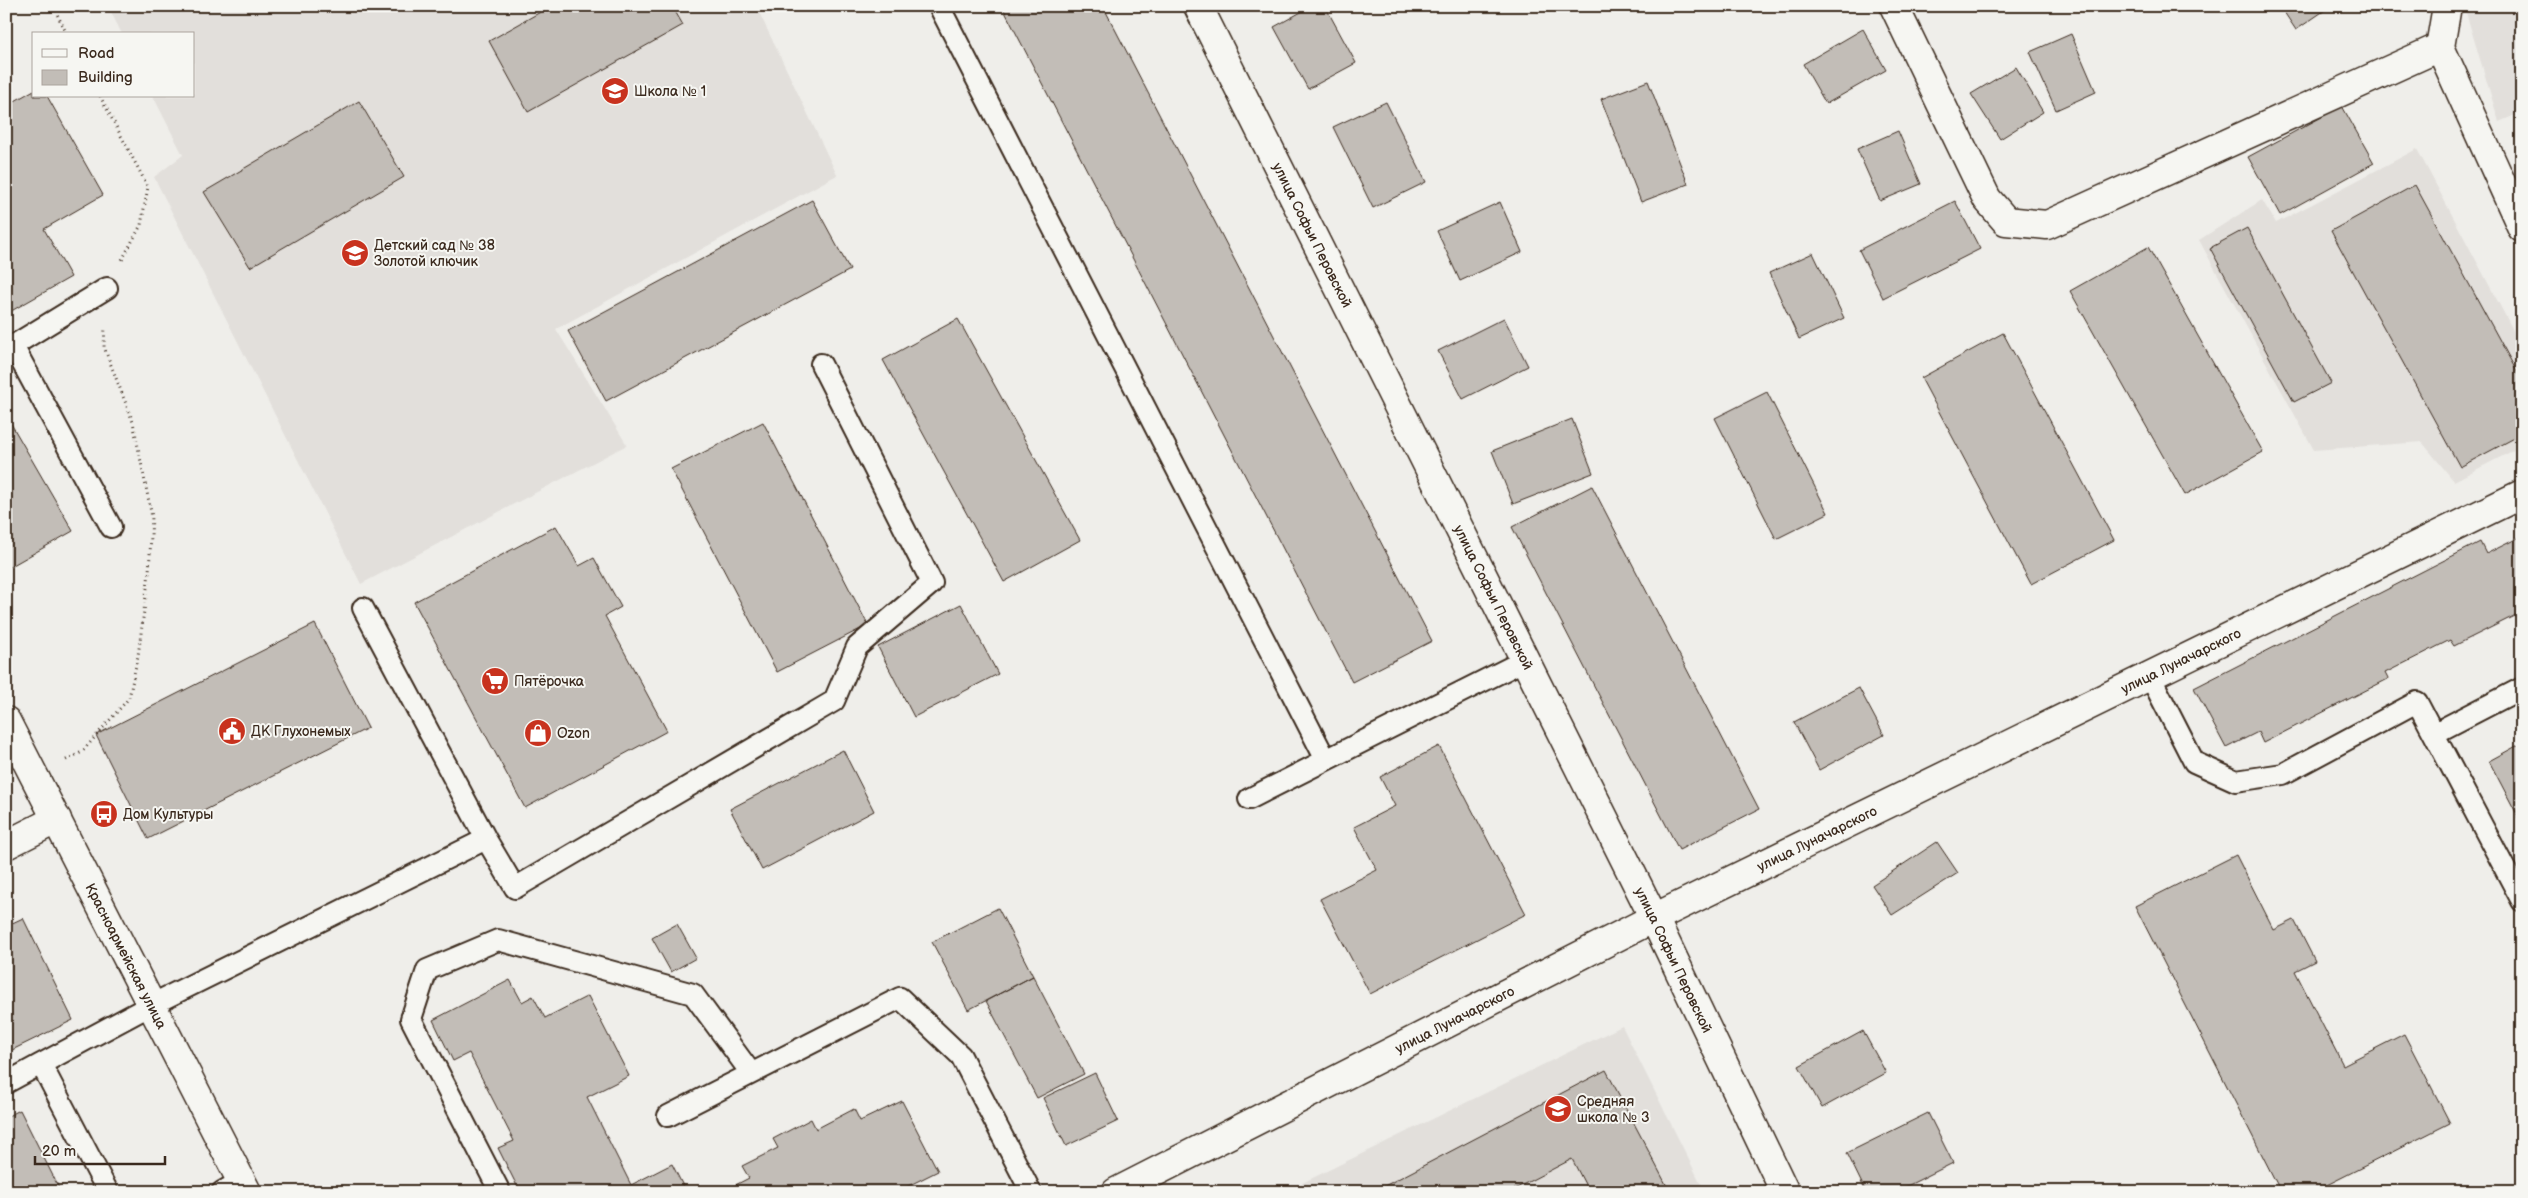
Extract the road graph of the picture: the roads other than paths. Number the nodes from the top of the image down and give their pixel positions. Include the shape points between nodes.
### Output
1 (939, 6) edge
2 (1198, 6) edge
3 (1894, 6) edge
4 (2446, 6) edge
5 (2440, 47) junction
6 (2522, 228) edge
7 (107, 288) road end
8 (10, 348) edge
9 (822, 364) dead end
10 (2522, 494) edge
11 (111, 527) dead end
12 (363, 608) dead end
13 (1525, 660) junction
14 (2150, 676) junction
15 (2522, 688) edge
16 (6, 720) edge
17 (2435, 733) junction
18 (1326, 760) junction
19 (1249, 799) dead end
20 (57, 819) junction
21 (486, 839) junction
22 (6, 845) edge
23 (2522, 902) edge
24 (1654, 918) junction
25 (151, 1005) junction
26 (41, 1064) junction
27 (752, 1073) junction
28 (6, 1083) edge
29 (668, 1116) dead end
30 (237, 1188) edge
31 (108, 1192) edge
32 (500, 1192) edge
33 (1030, 1192) edge
34 (1116, 1192) edge
35 (1785, 1192) edge

1 - 18 lane
2 - 13 street, улица Софьи Перовской
3 - 5 street via 1987,199 2006,221 2047,225
4 - 5 street
5 - 6 street
7 - 8 lane
8 - 11 lane
9 - 21 lane via 932,583 857,647 834,701 558,864 515,888
10 - 14 street, улица Луначарского
12 - 21 lane
13 - 18 lane
13 - 24 street, улица Софьи Перовской
14 - 17 lane via 2194,762 2236,781 2283,774 2417,702
14 - 24 street, улица Луначарского
15 - 17 lane
16 - 20 street, Красноармейская улица
17 - 23 lane
18 - 19 lane
20 - 22 street
20 - 25 street, Красноармейская улица
21 - 25 lane
24 - 34 street, улица Луначарского
24 - 35 street, улица Софьи Перовской
25 - 26 lane
25 - 30 street, Красноармейская улица
26 - 28 lane
26 - 31 lane
27 - 29 lane
27 - 32 lane via 694,994 498,940 427,970 411,1019
27 - 33 lane via 900,998 961,1056

